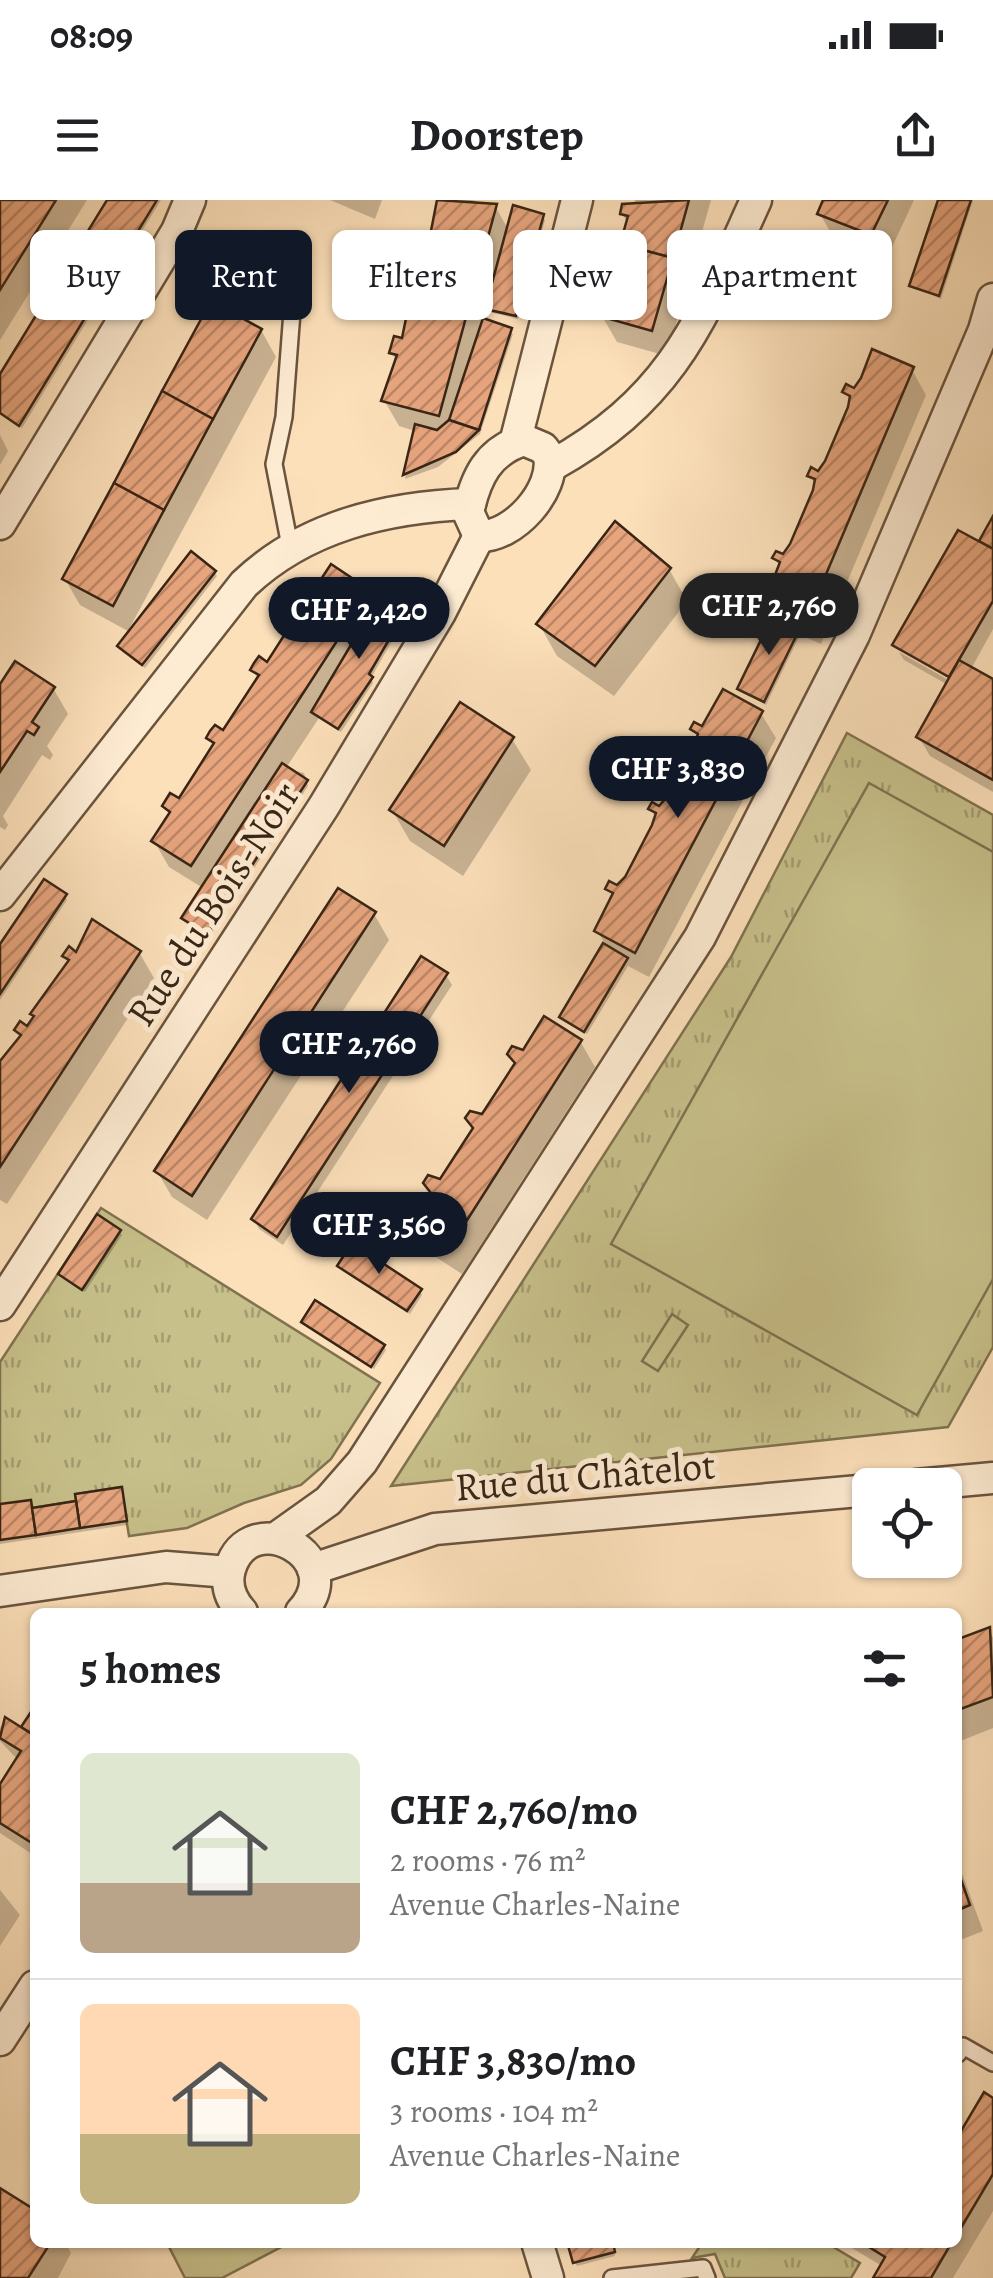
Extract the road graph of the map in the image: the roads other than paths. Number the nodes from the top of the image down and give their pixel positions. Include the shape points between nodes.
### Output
1 (190, 200) edge
2 (577, 200) edge
3 (756, 200) edge
4 (993, 300) edge
5 (291, 320) edge
6 (515, 443) junction
7 (551, 466) junction
8 (470, 504) junction
9 (0, 524) edge
10 (479, 536) junction
11 (290, 546) junction
12 (0, 894) edge
13 (0, 1305) edge
14 (993, 1478) edge
15 (962, 1481) edge
16 (852, 1492) edge
17 (276, 1538) junction
18 (313, 1569) junction
19 (229, 1572) junction
20 (0, 1590) edge
21 (239, 1608) edge
22 (304, 1608) edge
23 (30, 1994) edge
24 (0, 2040) edge
25 (962, 2048) edge
26 (993, 2064) edge
27 (539, 2248) edge
28 (548, 2278) edge
29 (612, 2278) edge
30 (707, 2278) edge

1 - 9 street
2 - 6 street
3 - 7 street via 682,355 605,434
4 - 17 street via 854,635 700,937 362,1462 328,1502
5 - 11 lane via 274,464
6 - 7 street via 543,448
6 - 8 street via 483,467
7 - 10 street via 529,509 506,530
8 - 10 street
8 - 11 street via 407,509
10 - 13 street, Rue du Bois-Noir via 324,806
11 - 12 street via 244,584
14 - 15 street
16 - 18 street, Rue du Châtelot via 435,1530
17 - 18 street via 299,1548
17 - 19 street via 242,1550
18 - 22 street via 312,1595
19 - 20 street via 166,1567
19 - 21 street
23 - 24 street
25 - 26 lane
27 - 28 street
29 - 30 lane via 703,2268

